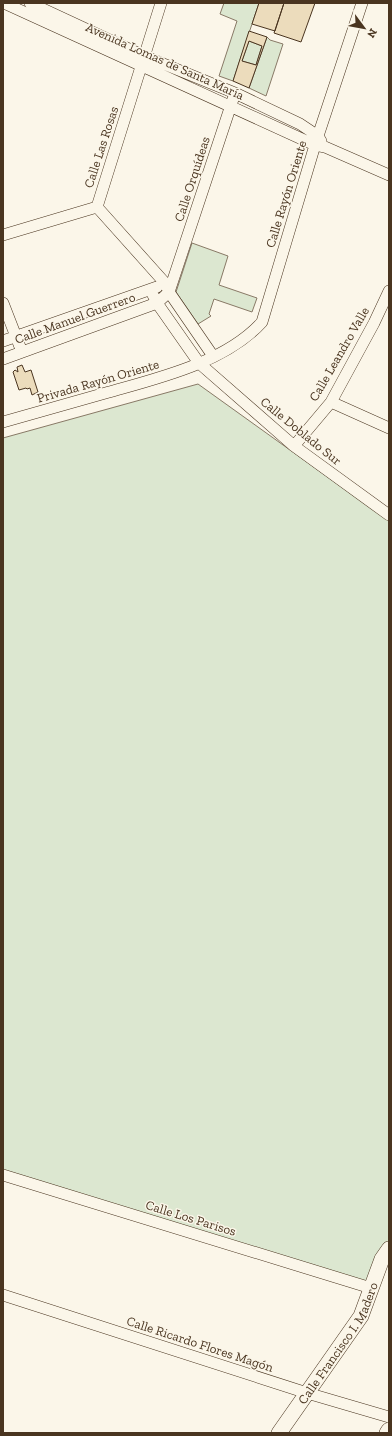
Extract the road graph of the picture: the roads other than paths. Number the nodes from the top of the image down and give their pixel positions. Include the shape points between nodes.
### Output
1 (4, 3) edge
2 (30, 3) edge
3 (161, 3) edge
4 (358, 4) edge
5 (143, 62) junction
6 (235, 93) junction
7 (230, 106) junction
8 (319, 143) junction
9 (389, 175) edge
10 (97, 207) junction
11 (3, 235) edge
12 (167, 288) junction
13 (151, 291) junction
14 (389, 291) edge
15 (3, 303) edge
16 (157, 303) junction
17 (17, 336) junction
18 (3, 341) edge
19 (22, 352) junction
20 (213, 356) junction
21 (3, 359) edge
22 (199, 363) junction
23 (331, 402) junction
24 (3, 422) edge
25 (389, 428) edge
26 (294, 446) junction
27 (389, 515) edge
28 (3, 1175) edge
29 (389, 1249) edge
30 (371, 1288) junction
31 (3, 1295) edge
32 (307, 1393) junction
33 (389, 1417) edge
34 (389, 1430) edge
35 (279, 1433) edge
36 (387, 1433) edge

1 - 5 street, Avenida Lomas de Santa María
2 - 5 street, Avenida Lomas de Santa María
3 - 5 street, Calle Las Rosas
4 - 8 street, Calle Rayón Oriente
5 - 6 street, Avenida Lomas de Santa María
5 - 7 street, Avenida Lomas de Santa María
5 - 10 street, Calle Las Rosas
6 - 7 street, Calle Orquídeas
6 - 8 street, Avenida Lomas de Santa María via 300,124
7 - 8 street, Avenida Lomas de Santa María
7 - 12 street, Calle Orquídeas via 177,273
8 - 9 street
8 - 20 street, Calle Rayón Oriente via 262,322 250,336
10 - 11 street, Calle Las Rosas
10 - 12 street
12 - 13 street, Calle Manuel Guerrero
12 - 16 street, Calle Manuel Guerrero
12 - 20 street
13 - 16 street, Calle Manuel Guerrero
13 - 17 street, Calle Manuel Guerrero
14 - 23 street, Calle Leandro Valle
15 - 17 street
16 - 19 street, Calle Manuel Guerrero
16 - 22 street, Calle Manuel Guerrero
17 - 18 street, Calle Manuel Guerrero
17 - 19 street
19 - 21 street, Calle Manuel Guerrero
20 - 22 street, Calle Rayón Oriente
22 - 24 street, Privada Rayón Oriente via 166,376
22 - 26 street, Calle Doblado Sur
23 - 25 street
23 - 26 street, Calle Leandro Valle
26 - 27 street, Calle Doblado Sur
28 - 30 street, Calle Los Parisos
29 - 30 street, Calle Francisco I. Madero via 382,1259
30 - 32 street, Calle Francisco I. Madero via 361,1316
31 - 32 street, Calle Ricardo Flores Magón
32 - 33 street, Calle Ricardo Flores Magón
32 - 35 street, Calle Francisco I. Madero
34 - 36 street

